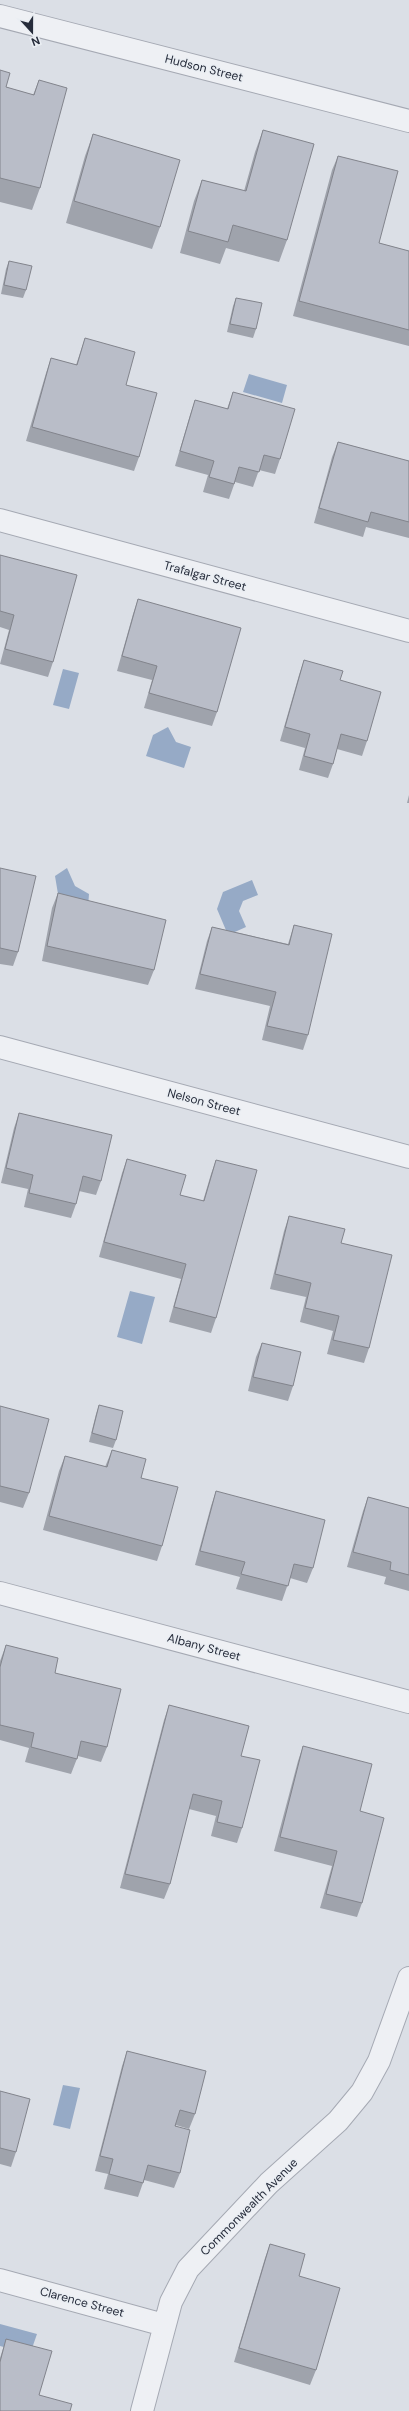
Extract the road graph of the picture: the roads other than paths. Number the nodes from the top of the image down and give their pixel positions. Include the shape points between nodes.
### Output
1 (0, 16) edge
2 (409, 121) edge
3 (0, 520) edge
4 (409, 631) edge
5 (0, 1046) edge
6 (409, 1157) edge
7 (0, 1593) edge
8 (409, 1702) edge
9 (409, 1978) edge
10 (0, 2280) edge
11 (164, 2325) junction
12 (142, 2411) edge

1 - 2 street, Hudson Street
3 - 4 street, Trafalgar Street
5 - 6 street, Nelson Street
7 - 8 street, Albany Street
9 - 11 street, Commonwealth Avenue via 379,2061 362,2092 338,2121 269,2183 188,2269 177,2287
10 - 11 street, Clarence Street
11 - 12 street, Commonwealth Avenue

